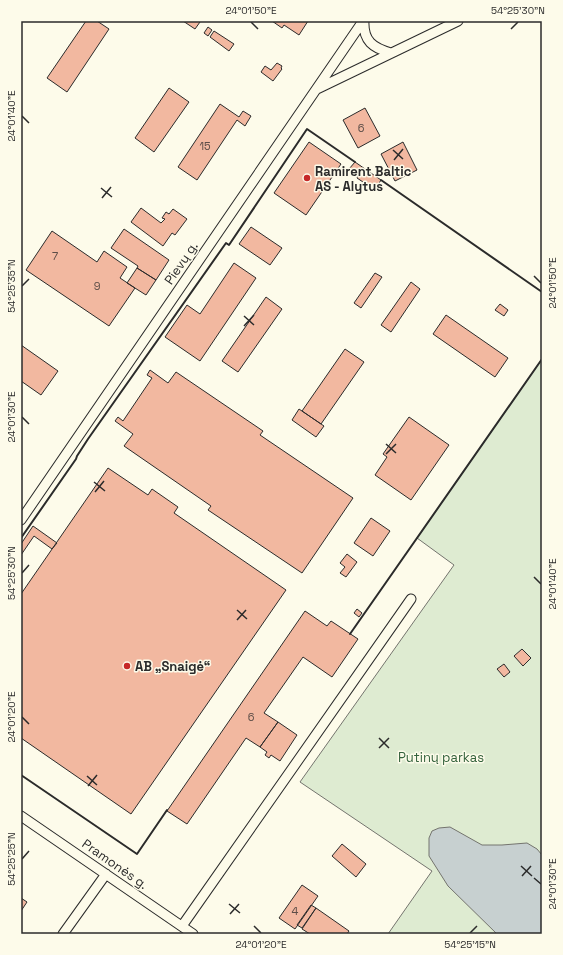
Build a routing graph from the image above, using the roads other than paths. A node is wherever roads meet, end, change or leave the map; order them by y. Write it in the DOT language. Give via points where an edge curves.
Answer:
graph roads {
  1 [pos="363,21"];
  2 [pos="458,21"];
  3 [pos="391,53"];
  4 [pos="316,89"];
  5 [pos="21,520"];
  6 [pos="411,599"];
  7 [pos="21,816"];
  8 [pos="106,874"];
  9 [pos="182,926"];
  10 [pos="63,934"];
  11 [pos="193,934"];
  1 -- 3 [label="street" via="364,32 370,42 378,49"];
  1 -- 4 [label="street, Pievų g."];
  2 -- 3 [label="street"];
  3 -- 4 [label="street"];
  4 -- 5 [label="street, Pievų g."];
  6 -- 9 [label="street"];
  7 -- 8 [label="street, Pramonės g."];
  8 -- 9 [label="street, Pramonės g."];
  8 -- 10 [label="street"];
  9 -- 11 [label="street, Pramonės g."];
}
